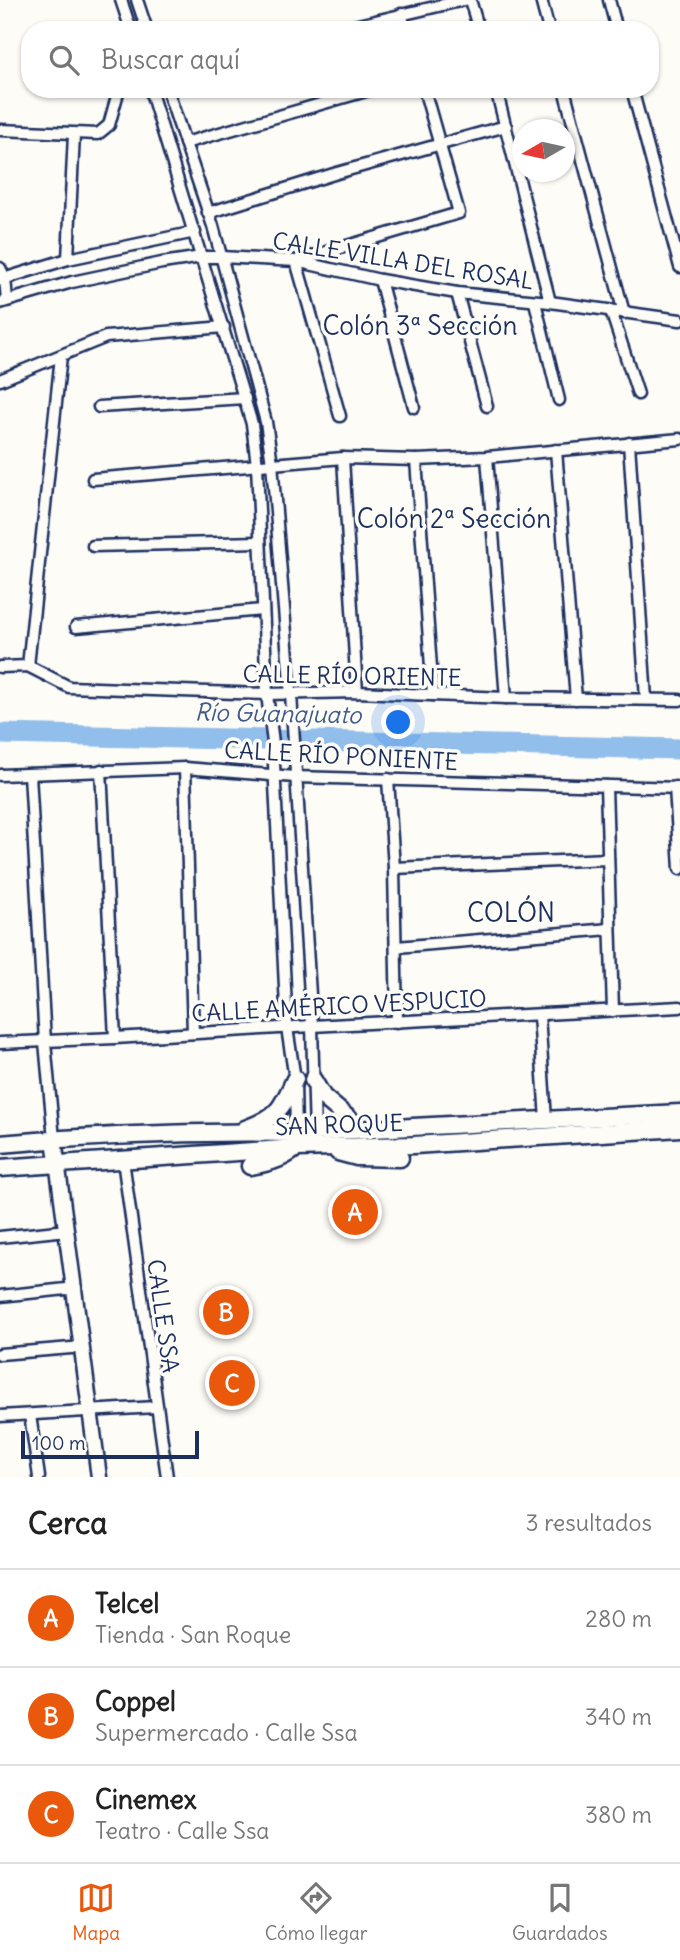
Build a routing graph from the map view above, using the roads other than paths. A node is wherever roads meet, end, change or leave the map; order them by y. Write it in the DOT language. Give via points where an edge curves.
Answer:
graph roads {
  1 [pos="121,0"];
  2 [pos="137,0"];
  3 [pos="464,0"];
  4 [pos="470,0"];
  5 [pos="541,0"];
  6 [pos="608,0"];
  7 [pos="401,14"];
  8 [pos="128,21"];
  9 [pos="144,21"];
  10 [pos="373,21"];
  11 [pos="403,21"];
  12 [pos="476,21"];
  13 [pos="547,21"];
  14 [pos="614,21"];
  15 [pos="116,98"];
  16 [pos="153,98"];
  17 [pos="170,98"];
  18 [pos="342,98"];
  19 [pos="427,98"];
  20 [pos="498,98"];
  21 [pos="566,98"];
  22 [pos="635,98"];
  23 [pos="506,126"];
  24 [pos="0,130"];
  25 [pos="74,134"];
  26 [pos="185,143"];
  27 [pos="441,145"];
  28 [pos="208,213"];
  29 [pos="195,232"];
  30 [pos="677,246"];
  31 [pos="202,257"];
  32 [pos="221,257"];
  33 [pos="68,259"];
  34 [pos="296,261"];
  35 [pos="680,267"];
  36 [pos="0,268"];
  37 [pos="3,279"];
  38 [pos="380,280"];
  39 [pos="457,293"];
  40 [pos="3,302"];
  41 [pos="535,302"];
  42 [pos="550,302"];
  43 [pos="611,311"];
  44 [pos="624,313"];
  45 [pos="680,320"];
  46 [pos="224,327"];
  47 [pos="61,356"];
  48 [pos="0,380"];
  49 [pos="638,394"];
  50 [pos="245,398"];
  51 [pos="559,400"];
  52 [pos="487,406"];
  53 [pos="99,407"];
  54 [pos="414,407"];
  55 [pos="340,416"];
  56 [pos="680,439"];
  57 [pos="629,443"];
  58 [pos="556,450"];
  59 [pos="487,457"];
  60 [pos="343,458"];
  61 [pos="416,460"];
  62 [pos="272,463"];
  63 [pos="257,465"];
  64 [pos="93,478"];
  65 [pos="259,542"];
  66 [pos="93,545"];
  67 [pos="262,610"];
  68 [pos="76,627"];
  69 [pos="28,666"];
  70 [pos="0,667"];
  71 [pos="357,692"];
  72 [pos="433,695"];
  73 [pos="506,698"];
  74 [pos="291,699"];
  75 [pos="576,699"];
  76 [pos="646,699"];
  77 [pos="267,700"];
  78 [pos="680,700"];
  79 [pos="185,768"];
  80 [pos="101,771"];
  81 [pos="274,772"];
  82 [pos="30,774"];
  83 [pos="0,775"];
  84 [pos="295,775"];
  85 [pos="388,779"];
  86 [pos="606,786"];
  87 [pos="678,788"];
  88 [pos="608,859"];
  89 [pos="394,868"];
  90 [pos="680,869"];
  91 [pos="610,929"];
  92 [pos="397,947"];
  93 [pos="680,1007"];
  94 [pos="613,1011"];
  95 [pos="540,1015"];
  96 [pos="397,1022"];
  97 [pos="312,1026"];
  98 [pos="287,1028"];
  99 [pos="193,1033"];
  100 [pos="116,1038"];
  101 [pos="0,1042"];
  102 [pos="45,1042"];
  103 [pos="295,1079"];
  104 [pos="313,1080"];
  105 [pos="680,1113"];
  106 [pos="546,1120"];
  107 [pos="680,1128"];
  108 [pos="362,1130"];
  109 [pos="239,1132"];
  110 [pos="54,1139"];
  111 [pos="296,1140"];
  112 [pos="320,1142"];
  113 [pos="0,1144"];
  114 [pos="400,1158"];
  115 [pos="123,1160"];
  116 [pos="58,1165"];
  117 [pos="250,1166"];
  118 [pos="0,1168"];
  119 [pos="67,1230"];
  120 [pos="0,1237"];
  121 [pos="76,1288"];
  122 [pos="0,1296"];
  123 [pos="83,1347"];
  124 [pos="0,1354"];
  125 [pos="156,1407"];
  126 [pos="91,1412"];
  127 [pos="30,1415"];
  128 [pos="0,1416"];
  129 [pos="39,1477"];
  130 [pos="99,1477"];
  131 [pos="167,1477"];
  1 -- 8 [label="street"];
  2 -- 9 [label="street"];
  3 -- 7 [label="street"];
  4 -- 12 [label="street"];
  5 -- 13 [label="street"];
  6 -- 14 [label="street"];
  7 -- 10 [label="street"];
  7 -- 11 [label="street"];
  15 -- 25 [label="street" via="104,131"];
  16 -- 29 [label="street"];
  17 -- 26 [label="street"];
  18 -- 26 [label="street"];
  19 -- 27 [label="street"];
  20 -- 23 [label="street"];
  21 -- 44 [label="street"];
  22 -- 30 [label="street"];
  23 -- 27 [label="street"];
  23 -- 42 [label="street"];
  24 -- 25 [label="street"];
  25 -- 33 [label="street"];
  26 -- 28 [label="street"];
  27 -- 28 [label="street"];
  27 -- 34 [label="street" via="459,213"];
  28 -- 32 [label="street"];
  29 -- 31 [label="street"];
  29 -- 33 [label="street"];
  30 -- 35 [label="street"];
  31 -- 32 [label="street, CALLE VILLA DEL ROSAL"];
  31 -- 40 [label="street, CALLE VILLA DEL ROSAL" via="72,282"];
  31 -- 46 [label="street"];
  32 -- 34 [label="street, CALLE VILLA DEL ROSAL"];
  32 -- 62 [label="street" via="266,422"];
  33 -- 37 [label="street"];
  34 -- 38 [label="street, CALLE VILLA DEL ROSAL"];
  34 -- 55 [label="street"];
  36 -- 37 [label="street"];
  37 -- 40 [label="street"];
  38 -- 39 [label="street, CALLE VILLA DEL ROSAL"];
  38 -- 54 [label="street"];
  39 -- 41 [label="street, CALLE VILLA DEL ROSAL"];
  39 -- 52 [label="street"];
  41 -- 42 [label="street, CALLE VILLA DEL ROSAL"];
  41 -- 51 [label="street"];
  42 -- 43 [label="street, CALLE VILLA DEL ROSAL"];
  43 -- 44 [label="street, CALLE VILLA DEL ROSAL"];
  43 -- 49 [label="street"];
  44 -- 45 [label="street, CALLE VILLA DEL ROSAL"];
  46 -- 47 [label="street" via="106,337"];
  46 -- 50 [label="street"];
  47 -- 48 [label="street"];
  47 -- 69 [label="street"];
  50 -- 53 [label="street"];
  50 -- 63 [label="street"];
  56 -- 57 [label="street"];
  57 -- 58 [label="street"];
  57 -- 76 [label="street"];
  58 -- 59 [label="street"];
  58 -- 75 [label="street"];
  59 -- 61 [label="street"];
  59 -- 73 [label="street"];
  60 -- 61 [label="street"];
  60 -- 62 [label="street"];
  60 -- 71 [label="street"];
  61 -- 72 [label="street"];
  62 -- 63 [label="street"];
  62 -- 74 [label="street"];
  63 -- 64 [label="street"];
  63 -- 65 [label="street"];
  65 -- 66 [label="street"];
  65 -- 67 [label="street"];
  67 -- 68 [label="street"];
  67 -- 77 [label="street"];
  69 -- 70 [label="street"];
  69 -- 77 [label="street, CALLE RÍO ORIENTE" via="69,687"];
  71 -- 72 [label="street, CALLE RÍO ORIENTE"];
  71 -- 74 [label="street, CALLE RÍO ORIENTE"];
  72 -- 73 [label="street, CALLE RÍO ORIENTE"];
  73 -- 75 [label="street, CALLE RÍO ORIENTE"];
  74 -- 77 [label="street, CALLE RÍO ORIENTE"];
  74 -- 84 [label="street"];
  75 -- 76 [label="street, CALLE RÍO ORIENTE"];
  76 -- 78 [label="street, CALLE RÍO ORIENTE"];
  77 -- 81 [label="street"];
  79 -- 80 [label="street, CALLE RÍO PONIENTE"];
  79 -- 81 [label="street, CALLE RÍO PONIENTE"];
  79 -- 99 [label="street"];
  80 -- 82 [label="street, CALLE RÍO PONIENTE"];
  80 -- 100 [label="street"];
  81 -- 84 [label="street, CALLE RÍO PONIENTE"];
  81 -- 98 [label="street"];
  82 -- 83 [label="street, CALLE RÍO PONIENTE"];
  82 -- 102 [label="street"];
  84 -- 85 [label="street, CALLE RÍO PONIENTE"];
  84 -- 97 [label="street"];
  85 -- 86 [label="street, CALLE RÍO PONIENTE"];
  85 -- 89 [label="street"];
  86 -- 87 [label="street, CALLE RÍO PONIENTE"];
  86 -- 88 [label="street"];
  87 -- 90 [label="street"];
  88 -- 89 [label="street"];
  88 -- 91 [label="street"];
  89 -- 92 [label="street"];
  91 -- 92 [label="street"];
  91 -- 94 [label="street"];
  92 -- 96 [label="street"];
  93 -- 94 [label="street, CALLE AMÉRICO VESPUCIO"];
  94 -- 95 [label="street, CALLE AMÉRICO VESPUCIO"];
  95 -- 96 [label="street, CALLE AMÉRICO VESPUCIO"];
  95 -- 106 [label="street"];
  96 -- 97 [label="street, CALLE AMÉRICO VESPUCIO"];
  97 -- 98 [label="street, CALLE AMÉRICO VESPUCIO"];
  97 -- 104 [label="street"];
  98 -- 99 [label="street, CALLE AMÉRICO VESPUCIO"];
  98 -- 103 [label="street"];
  99 -- 100 [label="street, CALLE AMÉRICO VESPUCIO"];
  100 -- 102 [label="street, CALLE AMÉRICO VESPUCIO"];
  101 -- 102 [label="street, CALLE AMÉRICO VESPUCIO"];
  102 -- 110 [label="street"];
  103 -- 109 [label="main road" via="278,1112"];
  103 -- 111 [label="street"];
  104 -- 108 [label="main road" via="323,1097"];
  104 -- 112 [label="street"];
  105 -- 106 [label="main road, SAN ROQUE"];
  106 -- 108 [label="main road, SAN ROQUE"];
  107 -- 112 [label="main road, SAN ROQUE" via="414,1145"];
  108 -- 112 [label="main road, SAN ROQUE"];
  109 -- 110 [label="main road, SAN ROQUE"];
  109 -- 111 [label="main road, SAN ROQUE"];
  110 -- 113 [label="main road, SAN ROQUE"];
  110 -- 116 [label="street"];
  111 -- 112 [label="main road, SAN ROQUE"];
  111 -- 115 [label="main road, SAN ROQUE"];
  111 -- 117 [label="main road" via="286,1157"];
  112 -- 114 [label="main road" via="357,1157"];
  115 -- 116 [label="main road, SAN ROQUE"];
  115 -- 125 [label="street, CALLE SSA"];
  116 -- 118 [label="main road, SAN ROQUE"];
  116 -- 119 [label="street"];
  119 -- 120 [label="street"];
  119 -- 121 [label="street"];
  121 -- 122 [label="street"];
  121 -- 123 [label="street"];
  123 -- 124 [label="street"];
  123 -- 126 [label="street"];
  125 -- 126 [label="street"];
  125 -- 131 [label="street, CALLE SSA"];
  126 -- 127 [label="street"];
  126 -- 130 [label="street"];
  127 -- 128 [label="street"];
  127 -- 129 [label="street"];
}
